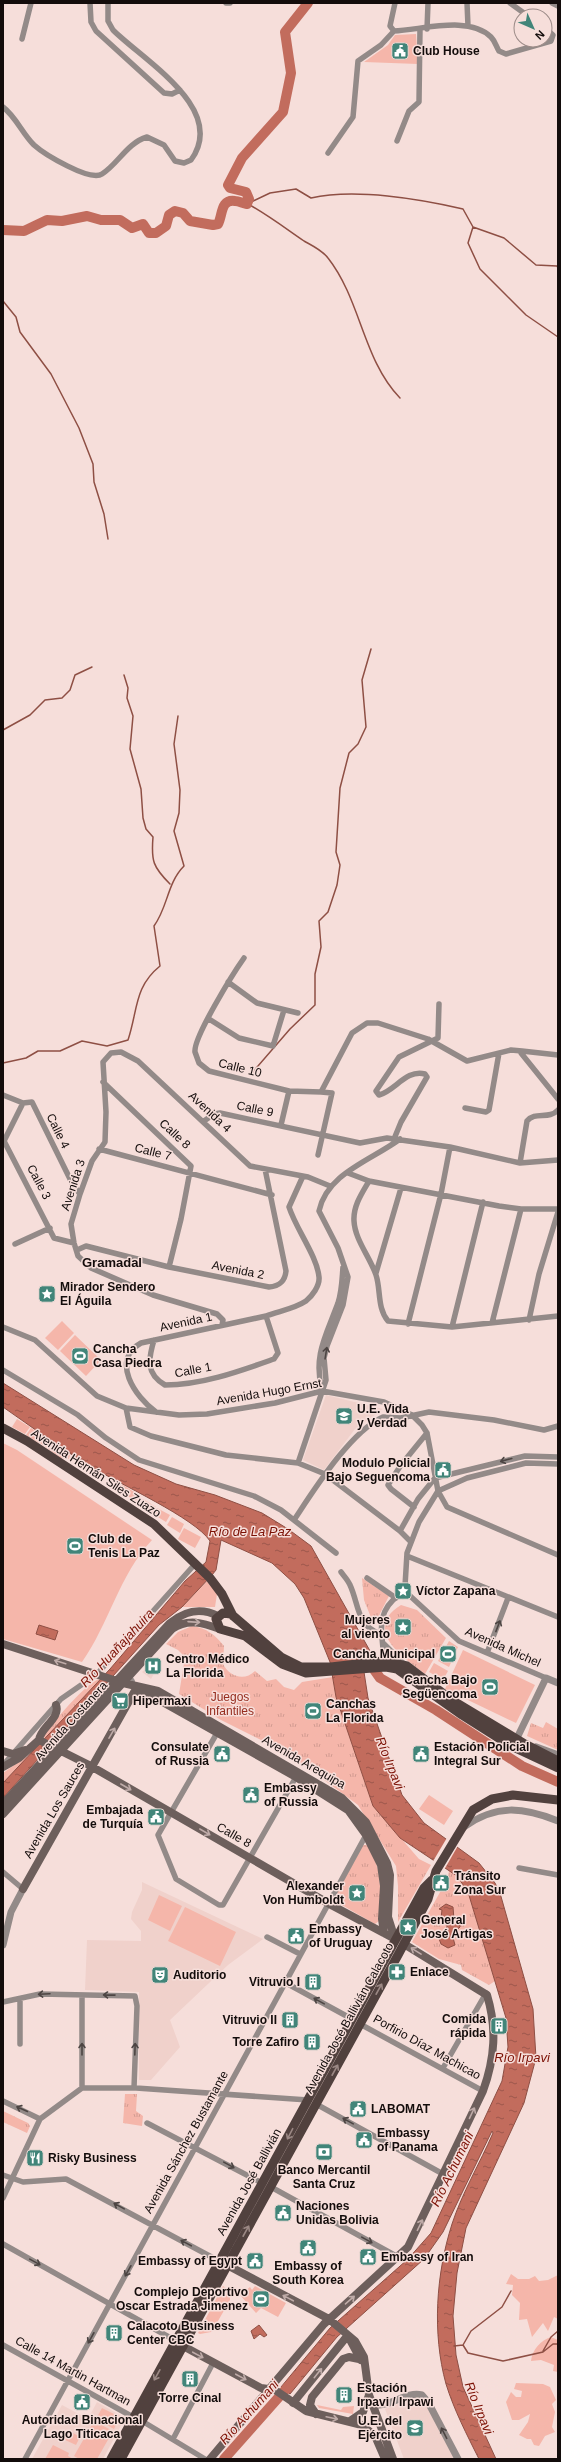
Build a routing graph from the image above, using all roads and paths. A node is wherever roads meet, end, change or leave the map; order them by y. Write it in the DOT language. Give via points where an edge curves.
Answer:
graph roads {
  1 [pos="31,3"];
  2 [pos="90,3"];
  3 [pos="108,3"];
  4 [pos="226,3"];
  5 [pos="230,3"];
  6 [pos="395,3"];
  7 [pos="428,3"];
  8 [pos="467,3"];
  9 [pos="552,3"];
  10 [pos="558,6"];
  11 [pos="468,26"];
  12 [pos="423,29"];
  13 [pos="394,31"];
  14 [pos="22,39"];
  15 [pos="526,48"];
  16 [pos="180,90"];
  17 [pos="3,107"];
  18 [pos="398,141"];
  19 [pos="328,153"];
  20 [pos="244,958"];
  21 [pos="228,982"];
  22 [pos="439,1004"];
  23 [pos="284,1010"];
  24 [pos="298,1013"];
  25 [pos="209,1019"];
  26 [pos="434,1042"];
  27 [pos="522,1051"];
  28 [pos="499,1052"];
  29 [pos="558,1055"];
  30 [pos="103,1082"];
  31 [pos="289,1091"];
  32 [pos="321,1092"];
  33 [pos="3,1095"];
  34 [pos="558,1099"];
  35 [pos="23,1103"];
  36 [pos="465,1108"];
  37 [pos="558,1110"];
  38 [pos="204,1121"];
  39 [pos="280,1125"];
  40 [pos="323,1135"];
  41 [pos="397,1139"];
  42 [pos="4,1141"];
  43 [pos="450,1146"];
  44 [pos="99,1149"];
  45 [pos="318,1155"];
  46 [pos="558,1160"];
  47 [pos="520,1163"];
  48 [pos="265,1169"];
  49 [pos="191,1173"];
  50 [pos="348,1173"];
  51 [pos="303,1176"];
  52 [pos="369,1181"];
  53 [pos="330,1186"];
  54 [pos="401,1188"];
  55 [pos="80,1194"];
  56 [pos="441,1194"];
  57 [pos="272,1195"];
  58 [pos="483,1202"];
  59 [pos="521,1209"];
  60 [pos="558,1209"];
  61 [pos="558,1212"];
  62 [pos="50,1228"];
  63 [pos="74,1243"];
  64 [pos="15,1244"];
  65 [pos="77,1250"];
  66 [pos="169,1267"];
  67 [pos="376,1273"];
  68 [pos="266,1316"];
  69 [pos="558,1316"];
  70 [pos="529,1320"];
  71 [pos="492,1323"];
  72 [pos="408,1324"];
  73 [pos="222,1325"];
  74 [pos="452,1326"];
  75 [pos="3,1327"];
  76 [pos="154,1340"];
  77 [pos="3,1370"];
  78 [pos="322,1391"];
  79 [pos="126,1408"];
  80 [pos="156,1413"];
  81 [pos="412,1415"];
  82 [pos="558,1426"];
  83 [pos="3,1428"];
  84 [pos="427,1433"];
  85 [pos="525,1456"];
  86 [pos="558,1457"];
  87 [pos="298,1462"];
  88 [pos="526,1462"];
  89 [pos="558,1464"];
  90 [pos="325,1474"];
  91 [pos="435,1478"];
  92 [pos="438,1491"];
  93 [pos="414,1507"];
  94 [pos="294,1520"];
  95 [pos="406,1537"];
  96 [pos="336,1553"];
  97 [pos="558,1555"];
  98 [pos="407,1556"];
  99 [pos="197,1566"];
  100 [pos="341,1572"];
  101 [pos="366,1578"];
  102 [pos="405,1586"];
  103 [pos="222,1594"];
  104 [pos="408,1594"];
  105 [pos="398,1596"];
  106 [pos="508,1598"];
  107 [pos="219,1615"];
  108 [pos="233,1616"];
  109 [pos="558,1617"];
  110 [pos="223,1630"];
  111 [pos="380,1634"];
  112 [pos="382,1640"];
  113 [pos="3,1644"];
  114 [pos="487,1654"];
  115 [pos="383,1663"];
  116 [pos="407,1666"];
  117 [pos="332,1670"];
  118 [pos="133,1671"];
  119 [pos="100,1674"];
  120 [pos="546,1678"];
  121 [pos="117,1680"];
  122 [pos="558,1683"];
  123 [pos="135,1686"];
  124 [pos="56,1705"];
  125 [pos="455,1710"];
  126 [pos="218,1730"];
  127 [pos="517,1738"];
  128 [pos="41,1741"];
  129 [pos="525,1744"];
  130 [pos="56,1748"];
  131 [pos="27,1750"];
  132 [pos="3,1751"];
  133 [pos="13,1754"];
  134 [pos="558,1754"];
  135 [pos="558,1761"];
  136 [pos="3,1766"];
  137 [pos="92,1767"];
  138 [pos="558,1768"];
  139 [pos="297,1775"];
  140 [pos="558,1800"];
  141 [pos="3,1804"];
  142 [pos="477,1806"];
  143 [pos="171,1813"];
  144 [pos="3,1814"];
  145 [pos="484,1814"];
  146 [pos="558,1821"];
  147 [pos="369,1833"];
  148 [pos="457,1834"];
  149 [pos="250,1858"];
  150 [pos="519,1868"];
  151 [pos="3,1872"];
  152 [pos="434,1875"];
  153 [pos="558,1875"];
  154 [pos="23,1889"];
  155 [pos="328,1903"];
  156 [pos="416,1910"];
  157 [pos="384,1933"];
  158 [pos="267,1937"];
  159 [pos="395,1939"];
  160 [pos="404,1944"];
  161 [pos="3,1945"];
  162 [pos="300,1954"];
  163 [pos="286,1983"];
  164 [pos="486,1993"];
  165 [pos="82,1995"];
  166 [pos="20,1999"];
  167 [pos="3,2002"];
  168 [pos="356,2021"];
  169 [pos="339,2042"];
  170 [pos="20,2044"];
  171 [pos="443,2068"];
  172 [pos="82,2088"];
  173 [pos="134,2088"];
  174 [pos="483,2091"];
  175 [pos="225,2093"];
  176 [pos="3,2101"];
  177 [pos="312,2102"];
  178 [pos="40,2119"];
  179 [pos="147,2122"];
  180 [pos="196,2146"];
  181 [pos="3,2174"];
  182 [pos="444,2174"];
  183 [pos="12,2178"];
  184 [pos="267,2185"];
  185 [pos="3,2198"];
  186 [pos="154,2225"];
  187 [pos="3,2244"];
  188 [pos="398,2257"];
  189 [pos="223,2263"];
  190 [pos="110,2304"];
  191 [pos="334,2320"];
  192 [pos="346,2334"];
  193 [pos="180,2344"];
  194 [pos="3,2346"];
  195 [pos="362,2362"];
  196 [pos="213,2363"];
  197 [pos="68,2381"];
  198 [pos="272,2390"];
  199 [pos="369,2395"];
  200 [pos="290,2400"];
  201 [pos="374,2405"];
  202 [pos="316,2414"];
  203 [pos="133,2417"];
  204 [pos="142,2421"];
  205 [pos="350,2421"];
  206 [pos="172,2440"];
  207 [pos="25,2459"];
  208 [pos="110,2459"];
  209 [pos="121,2459"];
  210 [pos="205,2459"];
  211 [pos="210,2459"];
  212 [pos="385,2459"];
  213 [pos="392,2459"];
  214 [pos="458,2459"];
  1 -- 14 [label="street"];
  2 -- 16 [label="street" via="91,22 96,31 164,93 172,94"];
  3 -- 16 [label="street" via="108,21 112,30"];
  4 -- 5 [label="street"];
  6 -- 13 [label="street" via="390,26"];
  7 -- 12 [label="street"];
  8 -- 11 [label="street"];
  9 -- 10 [label="street"];
  11 -- 12 [label="street" via="451,25"];
  11 -- 15 [label="street" via="486,33 499,51 506,54"];
  12 -- 13 [label="street"];
  12 -- 18 [label="street" via="419,102 409,111"];
  13 -- 19 [label="street" via="381,45 358,61 353,118"];
  16 -- 17 [label="street" via="191,102 200,125 200,133 190,160 184,163 175,161 164,145 147,137 135,143 105,172 97,176 88,175 43,152 28,139"];
  20 -- 21 [label="street, Calle 10"];
  21 -- 23 [label="street" via="257,1002"];
  21 -- 25 [label="street, Calle 10"];
  22 -- 26 [label="street" via="439,1034"];
  23 -- 24 [label="street"];
  23 -- 25 [label="street" via="273,1046 239,1038"];
  25 -- 31 [label="street, Calle 10" via="194,1048 202,1067 245,1082"];
  26 -- 28 [label="street" via="467,1062 487,1058"];
  26 -- 32 [label="street" via="378,1022 359,1026 342,1049"];
  26 -- 41 [label="street" via="412,1049 398,1058 377,1089 376,1093 381,1095 402,1080 420,1074 427,1077 401,1122"];
  27 -- 28 [label="street"];
  27 -- 29 [label="street"];
  27 -- 34 [label="street" via="522,1056 542,1076"];
  28 -- 36 [label="street" via="489,1110 486,1112"];
  30 -- 38 [label="street, Avenida 4" via="104,1059 116,1052 128,1054"];
  30 -- 44 [label="street, Avenida 3" via="106,1131 105,1142"];
  30 -- 49 [label="street, Calle 8" via="191,1166"];
  31 -- 32 [label="street"];
  31 -- 39 [label="street"];
  32 -- 40 [label="street" via="332,1093"];
  33 -- 35 [label="street, Calle 4"];
  35 -- 42 [label="street"];
  35 -- 55 [label="street, Calle 4" via="32,1102 73,1185"];
  37 -- 47 [label="street" via="550,1116 537,1115 527,1121"];
  38 -- 39 [label="street, Calle 9" via="220,1113"];
  38 -- 48 [label="street, Avenida 4" via="250,1166"];
  39 -- 40 [label="street, Calle 9"];
  40 -- 41 [label="street, Calle 9" via="360,1143"];
  40 -- 45 [label="street"];
  41 -- 43 [label="street, Calle 9"];
  41 -- 50 [label="street"];
  42 -- 62 [label="street, Calle 3"];
  43 -- 47 [label="street, Calle 9"];
  43 -- 56 [label="street"];
  44 -- 49 [label="street, Calle 7"];
  44 -- 55 [label="street, Avenida 3"];
  46 -- 47 [label="street, Calle 9"];
  48 -- 51 [label="street, Avenida 4"];
  48 -- 57 [label="street, Avenida 2"];
  49 -- 57 [label="street, Calle 7"];
  49 -- 66 [label="street"];
  50 -- 52 [label="street"];
  50 -- 53 [label="street"];
  51 -- 53 [label="street, Avenida 4"];
  51 -- 68 [label="street" via="289,1207 316,1267 318,1285 307,1300"];
  52 -- 54 [label="street"];
  52 -- 67 [label="street" via="357,1203 354,1221 359,1239"];
  53 -- 78 [label="street" via="322,1198 319,1211 338,1248 343,1266 341,1291 318,1355"];
  54 -- 56 [label="street"];
  54 -- 67 [label="street"];
  55 -- 63 [label="street, Avenida 3" via="71,1224"];
  56 -- 58 [label="street"];
  56 -- 72 [label="street"];
  57 -- 66 [label="street, Avenida 2" via="286,1271 279,1285 269,1287"];
  58 -- 59 [label="street"];
  58 -- 74 [label="street"];
  59 -- 60 [label="street"];
  59 -- 71 [label="street"];
  61 -- 70 [label="street" via="539,1274"];
  62 -- 63 [label="street, Calle 3" via="54,1238"];
  62 -- 64 [label="street"];
  63 -- 65 [label="street, Avenida 3"];
  65 -- 66 [label="street, Avenida 2" via="86,1246"];
  65 -- 73 [label="street, Avenida 1" via="78,1256 91,1268 153,1295 217,1314 221,1316"];
  67 -- 72 [label="street" via="382,1314 388,1321"];
  68 -- 73 [label="street"];
  68 -- 76 [label="street, Calle 1" via="278,1352 274,1359 188,1384 165,1385 153,1376 149,1367"];
  69 -- 70 [label="street"];
  70 -- 71 [label="street"];
  71 -- 74 [label="street"];
  72 -- 74 [label="street"];
  73 -- 76 [label="street, Avenida 1"];
  75 -- 79 [label="street, Avenida Hugo Ernst" via="35,1340 97,1396"];
  76 -- 80 [label="street, Avenida 1" via="135,1346 126,1359 137,1396"];
  77 -- 94 [label="street" via="78,1415 139,1460 254,1496"];
  78 -- 80 [label="street, Avenida Hugo Ernst" via="263,1405 207,1414"];
  78 -- 81 [label="street, Avenida Hugo Ernst" via="384,1402"];
  78 -- 87 [label="street"];
  79 -- 80 [label="street, Avenida Hugo Ernst"];
  79 -- 87 [label="street" via="130,1427 151,1436 226,1455"];
  81 -- 82 [label="street" via="420,1412 446,1413 544,1430"];
  81 -- 84 [label="street, Avenida Hugo Ernst"];
  81 -- 90 [label="street" via="402,1418 387,1416 379,1419 354,1440"];
  83 -- 99 [label="main road, Avenida Hernán Siles Zuazo" via="146,1518"];
  84 -- 91 [label="street, Avenida Hugo Ernst"];
  84 -- 93 [label="street" via="401,1464 388,1485"];
  85 -- 86 [label="street"];
  85 -- 88 [label="street"];
  85 -- 91 [label="street, one-way"];
  87 -- 90 [label="street"];
  88 -- 89 [label="street"];
  88 -- 92 [label="street" via="467,1478"];
  90 -- 94 [label="street"];
  90 -- 95 [label="street"];
  91 -- 92 [label="street, Avenida Hugo Ernst"];
  91 -- 93 [label="street"];
  92 -- 95 [label="street"];
  92 -- 97 [label="street, Avenida Hugo Ernst" via="442,1502 450,1509"];
  93 -- 95 [label="street"];
  94 -- 96 [label="street"];
  95 -- 98 [label="street"];
  98 -- 102 [label="street"];
  98 -- 106 [label="street"];
  99 -- 103 [label="main road, Avenida Hernán Siles Zuazo"];
  99 -- 119 [label="street"];
  100 -- 111 [label="street" via="351,1585 355,1604 367,1627"];
  101 -- 105 [label="street"];
  102 -- 104 [label="street" via="409,1589"];
  102 -- 105 [label="street" via="398,1588"];
  103 -- 107 [label="main road"];
  103 -- 108 [label="main road, Avenida Hernán Siles Zuazo"];
  104 -- 105 [label="street"];
  104 -- 114 [label="street, Avenida Michel" via="459,1641"];
  105 -- 111 [label="street" via="383,1615"];
  106 -- 109 [label="street"];
  114 -- 106 [label="street, one-way"];
  107 -- 108 [label="main road" via="227,1613"];
  107 -- 110 [label="main road" via="216,1624"];
  107 -- 121 [label="main road, Avenida Costanera" via="198,1611 184,1612 165,1628"];
  108 -- 110 [label="main road" via="233,1624"];
  108 -- 117 [label="main road" via="285,1660 307,1668"];
  110 -- 117 [label="main road" via="245,1636 282,1664 296,1671 312,1674"];
  118 -- 110 [label="main road, Avenida Costanera, one-way" via="172,1629 181,1624 198,1622"];
  111 -- 112 [label="street"];
  112 -- 115 [label="street"];
  112 -- 116 [label="street"];
  119 -- 113 [label="main road, one-way"];
  114 -- 120 [label="street, Avenida Michel"];
  115 -- 116 [label="main road"];
  115 -- 117 [label="main road"];
  115 -- 125 [label="main road" via="404,1672"];
  116 -- 127 [label="main road" via="452,1700"];
  118 -- 121 [label="main road, Avenida Costanera"];
  118 -- 123 [label="main road"];
  119 -- 121 [label="main road, Avenida Arequipa"];
  119 -- 124 [label="street" via="69,1693"];
  120 -- 122 [label="street, Avenida Michel"];
  120 -- 127 [label="street"];
  121 -- 123 [label="main road, Avenida Arequipa"];
  121 -- 130 [label="main road, Avenida Costanera"];
  123 -- 126 [label="main road, Avenida Arequipa" via="158,1691"];
  137 -- 123 [label="main road, Avenida Los Sauces, one-way"];
  124 -- 128 [label="main road" via="56,1712 41,1734"];
  124 -- 133 [label="street"];
  125 -- 127 [label="street" via="512,1742"];
  125 -- 138 [label="main road" via="511,1746"];
  126 -- 139 [label="main road, Avenida Arequipa"];
  126 -- 143 [label="street"];
  127 -- 129 [label="main road"];
  128 -- 130 [label="main road, Calle 8"];
  128 -- 131 [label="main road"];
  129 -- 134 [label="street" via="532,1744"];
  129 -- 135 [label="main road"];
  130 -- 137 [label="main road, Calle 8"];
  130 -- 141 [label="main road, Avenida Costanera"];
  130 -- 144 [label="main road, Avenida Costanera"];
  131 -- 133 [label="main road"];
  131 -- 136 [label="main road" via="15,1761"];
  132 -- 133 [label="main road"];
  133 -- 136 [label="street"];
  137 -- 143 [label="main road, Calle 8, one-way"];
  137 -- 154 [label="main road, Avenida Los Sauces"];
  139 -- 147 [label="main road, Avenida Arequipa" via="341,1805"];
  139 -- 149 [label="street"];
  140 -- 142 [label="main road" via="513,1795 492,1799"];
  142 -- 145 [label="street" via="478,1812"];
  142 -- 148 [label="main road"];
  143 -- 149 [label="main road, Calle 8, one-way"];
  143 -- 149 [label="street" via="159,1838 180,1883 223,1905"];
  145 -- 146 [label="street" via="513,1809 524,1810"];
  145 -- 148 [label="street"];
  147 -- 155 [label="street, Avenida Sánchez Bustamante"];
  147 -- 157 [label="main road, Avenida Arequipa" via="383,1876"];
  147 -- 159 [label="main road, Avenida Arequipa" via="383,1852 390,1875 388,1917"];
  148 -- 152 [label="main road"];
  149 -- 155 [label="main road, Calle 8"];
  150 -- 153 [label="street"];
  151 -- 154 [label="street"];
  152 -- 159 [label="main road, Avenida José Ballivián Calacoto"];
  152 -- 160 [label="main road, Avenida José Ballivián Calacoto" via="428,1900"];
  154 -- 161 [label="street, Avenida Los Sauces" via="11,1912"];
  155 -- 157 [label="main road, Calle 8"];
  155 -- 162 [label="street, Avenida Sánchez Bustamante"];
  156 -- 156 [label="street" via="418,1911 405,1932 405,1930"];
  157 -- 159 [label="main road, Calle 8"];
  158 -- 162 [label="street"];
  159 -- 160 [label="main road"];
  159 -- 168 [label="main road, Avenida José Ballivián Calacoto"];
  164 -- 160 [label="main road, one-way"];
  168 -- 160 [label="main road, Avenida José Ballivián Calacoto, one-way"];
  162 -- 163 [label="street, Avenida Sánchez Bustamante"];
  168 -- 163 [label="street, Porfirio Díaz Machicao, one-way"];
  163 -- 175 [label="street, Avenida Sánchez Bustamante"];
  164 -- 171 [label="street"];
  164 -- 174 [label="main road" via="493,2022 494,2050 492,2067"];
  165 -- 166 [label="street, one-way" via="40,1994"];
  172 -- 165 [label="street, one-way"];
  173 -- 165 [label="street, one-way" via="137,2006 135,1996"];
  166 -- 167 [label="street"];
  166 -- 170 [label="street"];
  168 -- 169 [label="main road, Avenida José Ballivián Calacoto"];
  168 -- 171 [label="street, Porfirio Díaz Machicao"];
  177 -- 168 [label="main road, Avenida José Ballivián Calacoto, one-way"];
  169 -- 177 [label="main road, Avenida José Ballivián"];
  171 -- 174 [label="street, Porfirio Díaz Machicao"];
  172 -- 173 [label="street"];
  172 -- 178 [label="street"];
  173 -- 175 [label="street"];
  182 -- 174 [label="main road, one-way"];
  175 -- 177 [label="street"];
  175 -- 180 [label="street, Avenida Sánchez Bustamante"];
  178 -- 176 [label="street, one-way"];
  182 -- 177 [label="street, one-way"];
  177 -- 184 [label="main road, Avenida José Ballivián"];
  178 -- 183 [label="street"];
  179 -- 180 [label="street"];
  180 -- 184 [label="street, one-way"];
  180 -- 186 [label="street, Avenida Sánchez Bustamante"];
  181 -- 183 [label="street"];
  188 -- 182 [label="main road, one-way" via="413,2239"];
  183 -- 185 [label="street"];
  186 -- 183 [label="street, one-way" via="66,2178 35,2183"];
  184 -- 188 [label="street, one-way"];
  184 -- 189 [label="main road, Avenida José Ballivián"];
  189 -- 186 [label="street, one-way"];
  186 -- 190 [label="street, Avenida Sánchez Bustamante, one-way"];
  187 -- 190 [label="street, one-way"];
  191 -- 188 [label="main road, one-way"];
  191 -- 189 [label="main road, one-way"];
  189 -- 193 [label="main road, Avenida José Ballivián"];
  190 -- 193 [label="street"];
  190 -- 197 [label="street, Avenida Sánchez Bustamante, one-way"];
  191 -- 192 [label="main road"];
  191 -- 198 [label="main road"];
  192 -- 195 [label="main road" via="359,2346 364,2357"];
  200 -- 192 [label="main road, one-way"];
  193 -- 196 [label="main road, one-way"];
  193 -- 203 [label="main road, Avenida José Ballivián, one-way"];
  193 -- 204 [label="main road, Avenida José Ballivián"];
  194 -- 197 [label="street, Calle 14 Martin Hartman"];
  195 -- 199 [label="main road"];
  195 -- 202 [label="main road" via="349,2357 342,2359 312,2397 310,2405"];
  196 -- 198 [label="main road, one-way" via="261,2388"];
  196 -- 206 [label="street"];
  197 -- 203 [label="street, Calle 14 Martin Hartman"];
  197 -- 207 [label="street, Avenida Sánchez Bustamante"];
  198 -- 200 [label="main road"];
  198 -- 211 [label="main road"];
  199 -- 201 [label="main road"];
  199 -- 205 [label="main road" via="363,2412"];
  200 -- 202 [label="main road" via="301,2409"];
  201 -- 213 [label="main road"];
  214 -- 201 [label="street, one-way" via="422,2395 414,2395 382,2406"];
  202 -- 205 [label="main road, one-way"];
  203 -- 208 [label="main road, Avenida José Ballivián"];
  204 -- 206 [label="street"];
  204 -- 209 [label="main road, Avenida José Ballivián"];
  205 -- 212 [label="main road" via="362,2425 372,2433"];
  206 -- 210 [label="street"];
}
